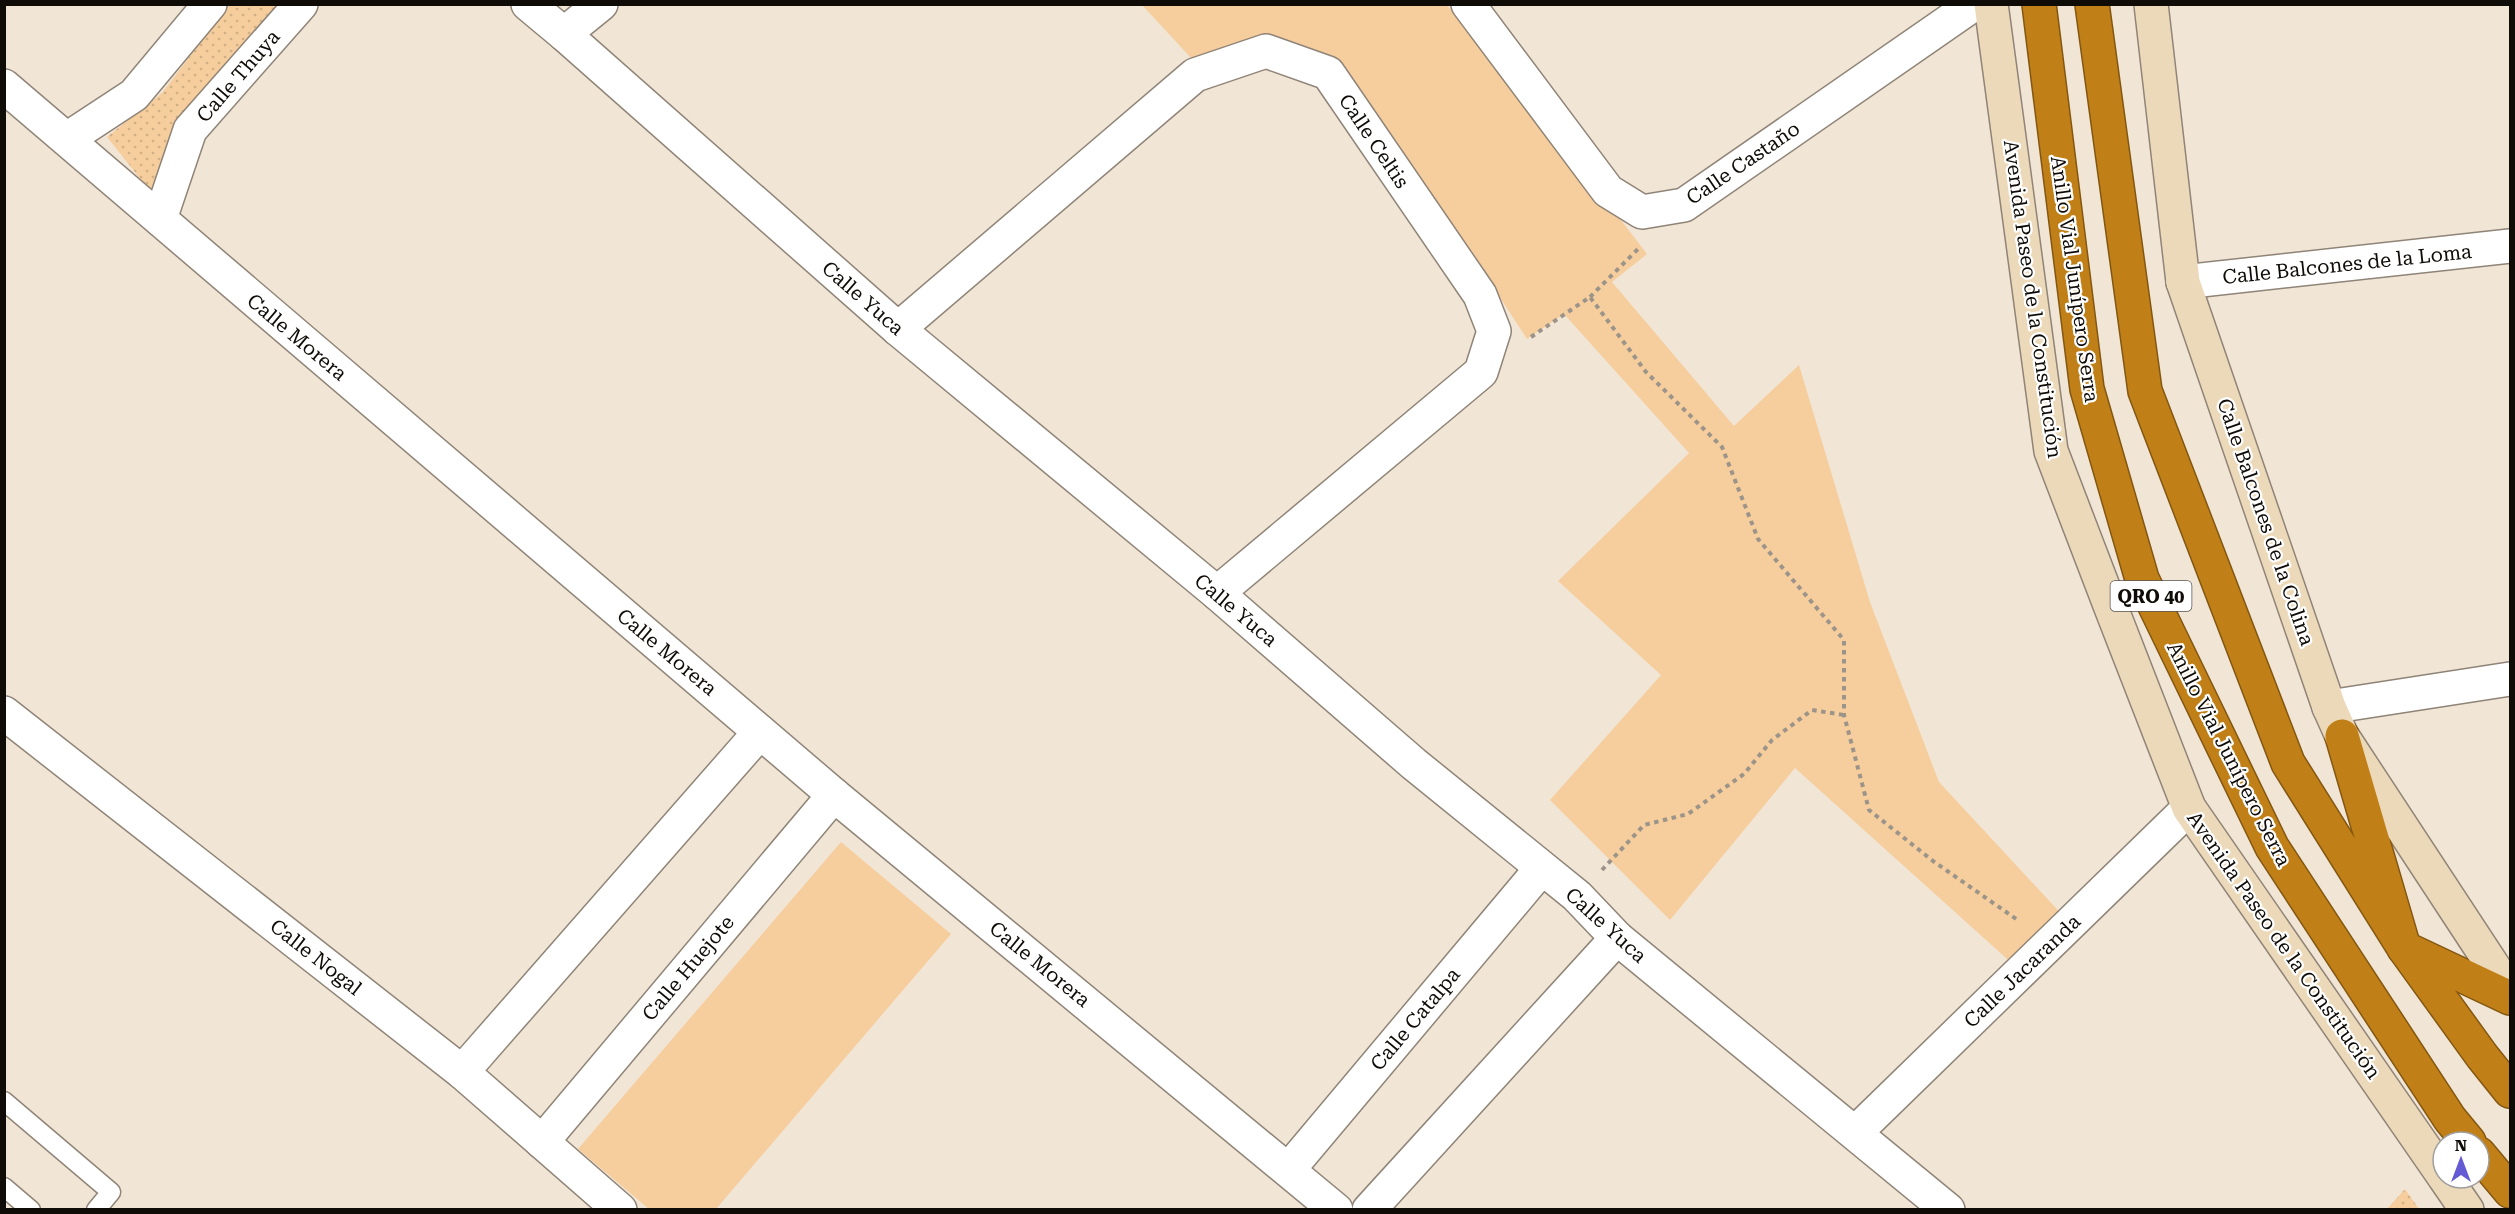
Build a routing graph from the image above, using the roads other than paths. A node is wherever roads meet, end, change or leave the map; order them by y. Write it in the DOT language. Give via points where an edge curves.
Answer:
graph roads {
  1 [pos="210,4"];
  2 [pos="301,4"];
  3 [pos="528,4"];
  4 [pos="601,4"];
  5 [pos="1468,4"];
  6 [pos="1974,4"];
  7 [pos="1991,4"];
  8 [pos="2039,4"];
  9 [pos="2151,4"];
  10 [pos="2096,11"];
  11 [pos="564,34"];
  12 [pos="4,86"];
  13 [pos="67,139"];
  14 [pos="160,219"];
  15 [pos="2511,246"];
  16 [pos="2183,282"];
  17 [pos="898,329"];
  18 [pos="1217,593"];
  19 [pos="2511,679"];
  20 [pos="2329,707"];
  21 [pos="4,713"];
  22 [pos="760,732"];
  23 [pos="2342,736"];
  24 [pos="834,795"];
  25 [pos="2189,808"];
  26 [pos="1541,869"];
  27 [pos="1617,939"];
  28 [pos="2404,948"];
  29 [pos="2511,992"];
  30 [pos="2511,998"];
  31 [pos="462,1072"];
  32 [pos="2511,1091"];
  33 [pos="4,1101"];
  34 [pos="2459,1130"];
  35 [pos="1855,1133"];
  36 [pos="542,1142"];
  37 [pos="2431,1158"];
  38 [pos="1289,1168"];
  39 [pos="2491,1168"];
  40 [pos="4,1187"];
  41 [pos="2453,1190"];
  42 [pos="2511,1191"];
  43 [pos="31,1209"];
  44 [pos="96,1209"];
  45 [pos="620,1209"];
  46 [pos="1336,1209"];
  47 [pos="1369,1209"];
  48 [pos="1948,1209"];
  49 [pos="2467,1209"];
  1 -- 13 [label="street" via="134,95"];
  2 -- 14 [label="street, Calle Thuya" via="190,130"];
  3 -- 11 [label="street, Calle Yuca"];
  4 -- 11 [label="street"];
  5 -- 6 [label="street, Calle Castaño" via="1608,191 1642,212 1684,205"];
  7 -- 25 [label="street, Avenida Paseo de la Constitución" via="2051,451"];
  8 -- 34 [label="highway, Anillo Vial Junípero Serra / QRO 40" via="2087,388 2142,579 2272,847"];
  9 -- 16 [label="street, Calle Balcones de la Colina"];
  10 -- 28 [label="highway, QRO 40" via="2145,391 2288,763"];
  11 -- 17 [label="street, Calle Yuca"];
  12 -- 13 [label="street, Calle Morera"];
  13 -- 14 [label="street, Calle Morera"];
  14 -- 22 [label="street, Calle Morera"];
  15 -- 16 [label="street, Calle Balcones de la Loma"];
  16 -- 20 [label="street, Calle Balcones de la Colina"];
  17 -- 18 [label="street, Calle Yuca"];
  17 -- 18 [label="street, Calle Celtis" via="1195,75 1266,51 1328,73 1480,295 1494,331 1481,372"];
  18 -- 26 [label="street, Calle Yuca"];
  19 -- 20 [label="street"];
  20 -- 23 [label="street, Calle Balcones de la Colina"];
  21 -- 31 [label="street, Calle Nogal"];
  22 -- 24 [label="street, Calle Morera"];
  22 -- 31 [label="street"];
  23 -- 28 [label="highway"];
  23 -- 29 [label="street, Calle Balcones de la Colina"];
  24 -- 36 [label="street, Calle Huejote"];
  24 -- 38 [label="street, Calle Morera"];
  25 -- 35 [label="street, Calle Jacaranda"];
  25 -- 37 [label="street, Avenida Paseo de la Constitución"];
  26 -- 27 [label="street, Calle Yuca" via="1577,896"];
  26 -- 38 [label="street, Calle Catalpa"];
  27 -- 35 [label="street, Calle Yuca"];
  27 -- 47 [label="street"];
  28 -- 30 [label="highway"];
  28 -- 32 [label="highway, QRO 40"];
  31 -- 36 [label="street, Calle Nogal"];
  33 -- 44 [label="lane" via="111,1192"];
  35 -- 48 [label="street, Calle Yuca"];
  36 -- 45 [label="street, Calle Nogal"];
  38 -- 46 [label="street, Calle Morera"];
  39 -- 42 [label="highway"];
  40 -- 43 [label="lane"];
  41 -- 49 [label="street, Avenida Paseo de la Constitución"];
}
